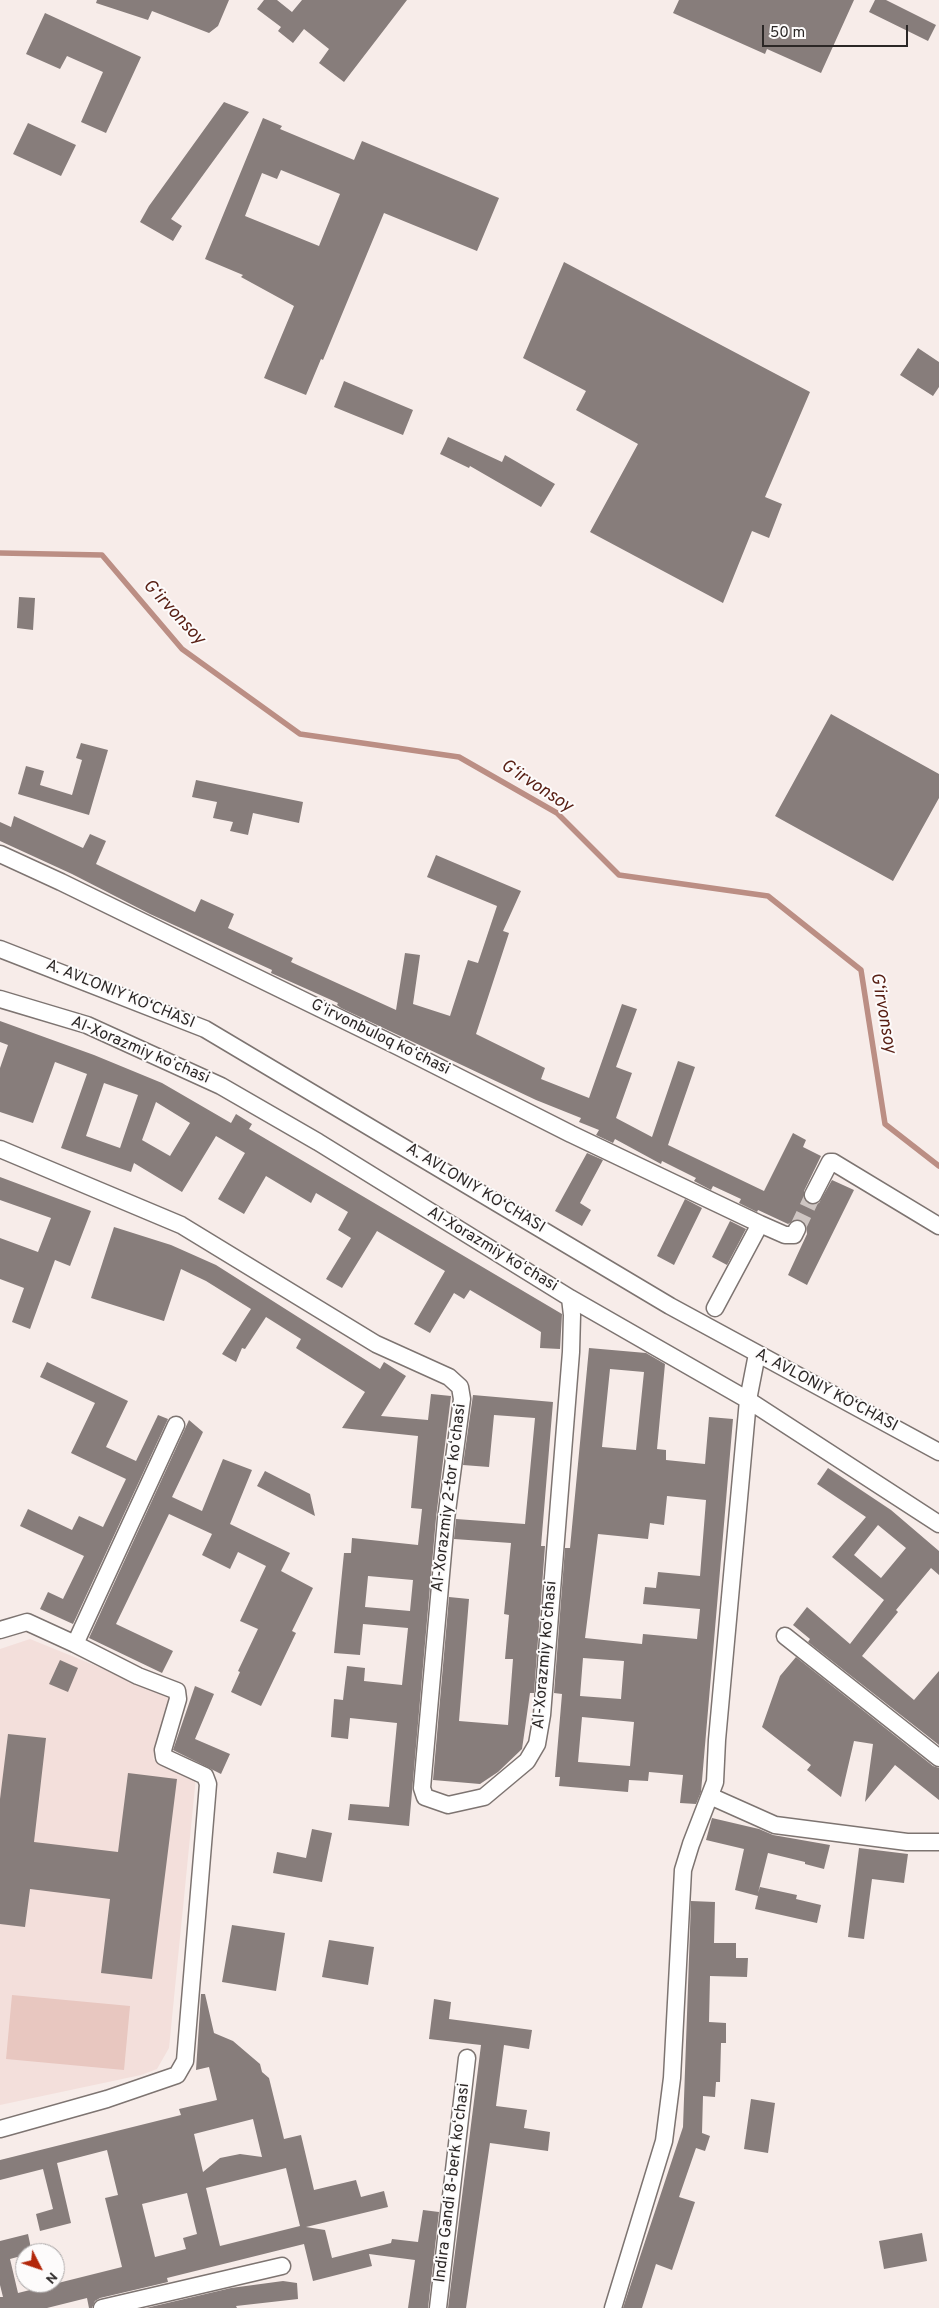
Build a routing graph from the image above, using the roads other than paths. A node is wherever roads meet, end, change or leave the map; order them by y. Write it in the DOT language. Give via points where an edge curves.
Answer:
graph roads {
  1 [pos="0,854"];
  2 [pos="0,949"];
  3 [pos="0,999"];
  4 [pos="0,1149"];
  5 [pos="813,1195"];
  6 [pos="760,1224"];
  7 [pos="939,1226"];
  8 [pos="797,1229"];
  9 [pos="570,1298"];
  10 [pos="715,1308"];
  11 [pos="757,1354"];
  12 [pos="748,1400"];
  13 [pos="176,1425"];
  14 [pos="939,1452"];
  15 [pos="939,1524"];
  16 [pos="0,1630"];
  17 [pos="785,1636"];
  18 [pos="75,1644"];
  19 [pos="939,1758"];
  20 [pos="710,1796"];
  21 [pos="484,1797"];
  22 [pos="939,1842"];
  23 [pos="467,2058"];
  24 [pos="0,2129"];
  25 [pos="282,2266"];
  26 [pos="102,2308"];
  27 [pos="438,2308"];
  28 [pos="613,2308"];
  1 -- 6 [label="street, Gʻirvonbuloq koʻchasi"];
  2 -- 11 [label="street, A. AVLONIY KO‘CHASI" via="205,1029 670,1306"];
  3 -- 9 [label="street, Al-Xorazmiy koʻchasi" via="87,1025 221,1086"];
  4 -- 21 [label="street, Al-Xorazmiy 2-tor koʻchasi" via="181,1225 376,1344 449,1378 460,1387 462,1399 446,1518 422,1788 425,1797 448,1805"];
  5 -- 7 [label="street" via="830,1162 833,1162"];
  6 -- 8 [label="street, Gʻirvonbuloq koʻchasi" via="785,1235 794,1235"];
  6 -- 10 [label="street"];
  9 -- 12 [label="street"];
  9 -- 21 [label="street, Al-Xorazmiy koʻchasi" via="571,1352 542,1715 537,1744 527,1761"];
  11 -- 12 [label="street"];
  11 -- 14 [label="street, A. AVLONIY KO‘CHASI"];
  12 -- 15 [label="street"];
  12 -- 20 [label="street" via="715,1782"];
  13 -- 18 [label="street"];
  16 -- 18 [label="street" via="26,1622"];
  17 -- 19 [label="street"];
  18 -- 24 [label="street" via="138,1676 177,1691 178,1699 163,1750 164,1757 205,1776 208,1784 185,2061 177,2075"];
  20 -- 22 [label="street" via="775,1825 906,1842"];
  20 -- 28 [label="street" via="683,1870 672,2078 664,2141"];
  23 -- 27 [label="street, Indira Gandi 8-berk koʻchasi"];
  25 -- 26 [label="street"];
}
